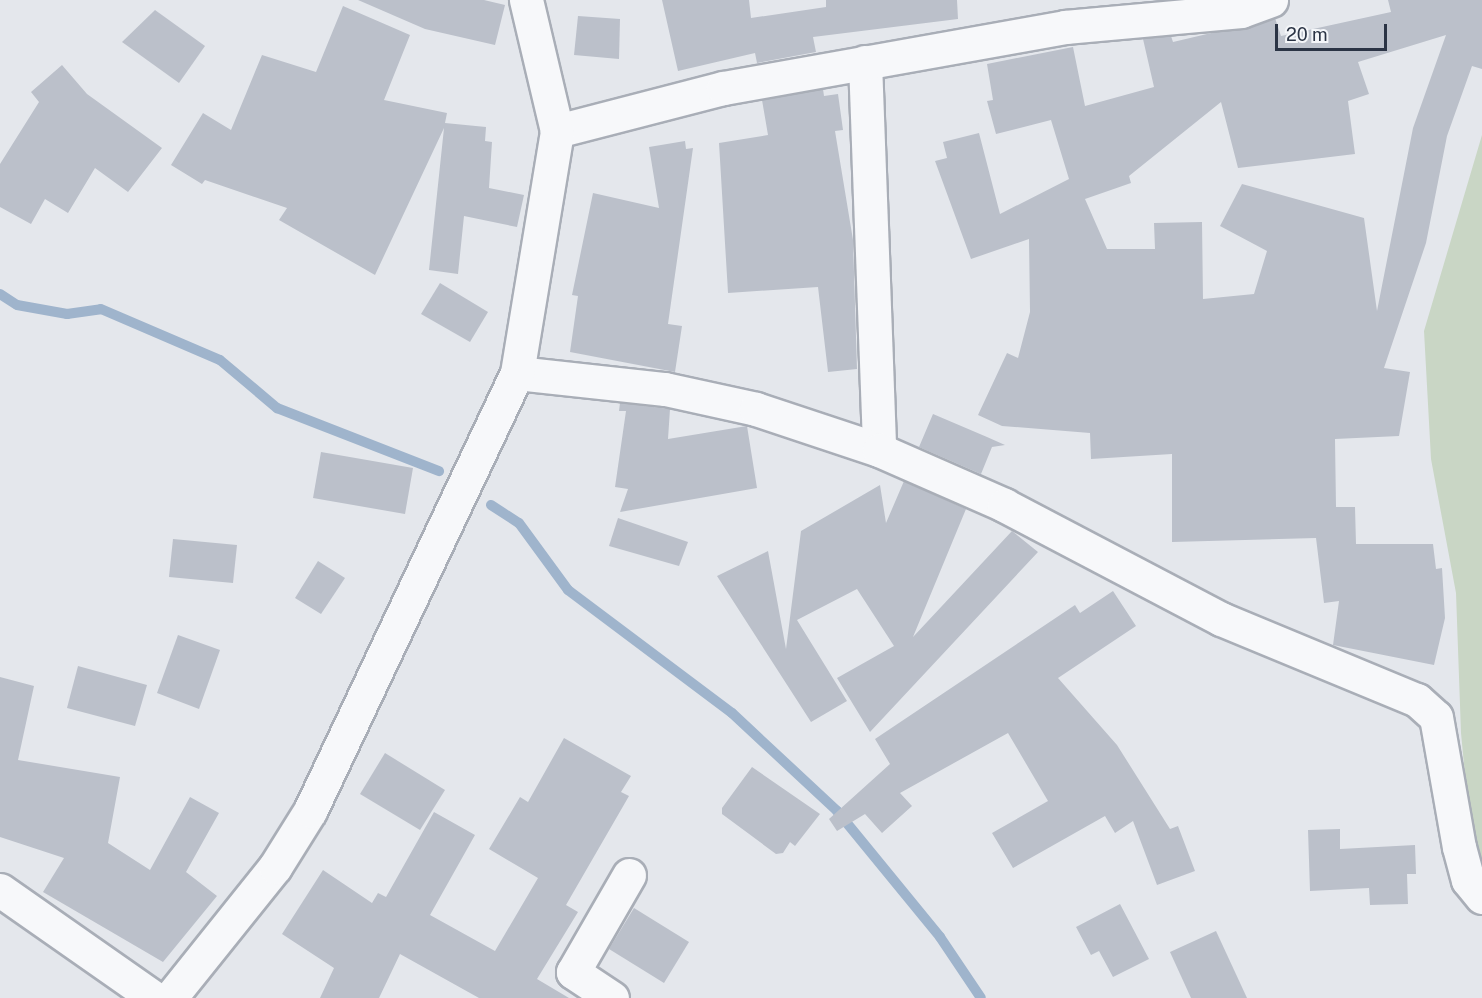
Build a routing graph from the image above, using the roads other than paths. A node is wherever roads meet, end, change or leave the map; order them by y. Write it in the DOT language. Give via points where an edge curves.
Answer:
graph roads {
  1 [pos="525,0"];
  2 [pos="1271,0"];
  3 [pos="865,62"];
  4 [pos="557,131"];
  5 [pos="517,373"];
  6 [pos="879,450"];
  7 [pos="629,875"];
  8 [pos="0,890"];
  9 [pos="1482,897"];
  10 [pos="154,998"];
  11 [pos="170,998"];
  12 [pos="612,998"];
  1 -- 4 [label="street"];
  2 -- 3 [label="street" via="1241,11 1065,27"];
  3 -- 4 [label="street" via="723,88"];
  3 -- 6 [label="street"];
  4 -- 5 [label="street"];
  5 -- 6 [label="street" via="665,388 756,409"];
  5 -- 11 [label="street" via="310,811 274,867"];
  6 -- 9 [label="street" via="1004,505 1221,619 1417,700 1436,717 1459,847 1468,880"];
  7 -- 12 [label="street" via="573,972"];
  8 -- 10 [label="street"];
}
